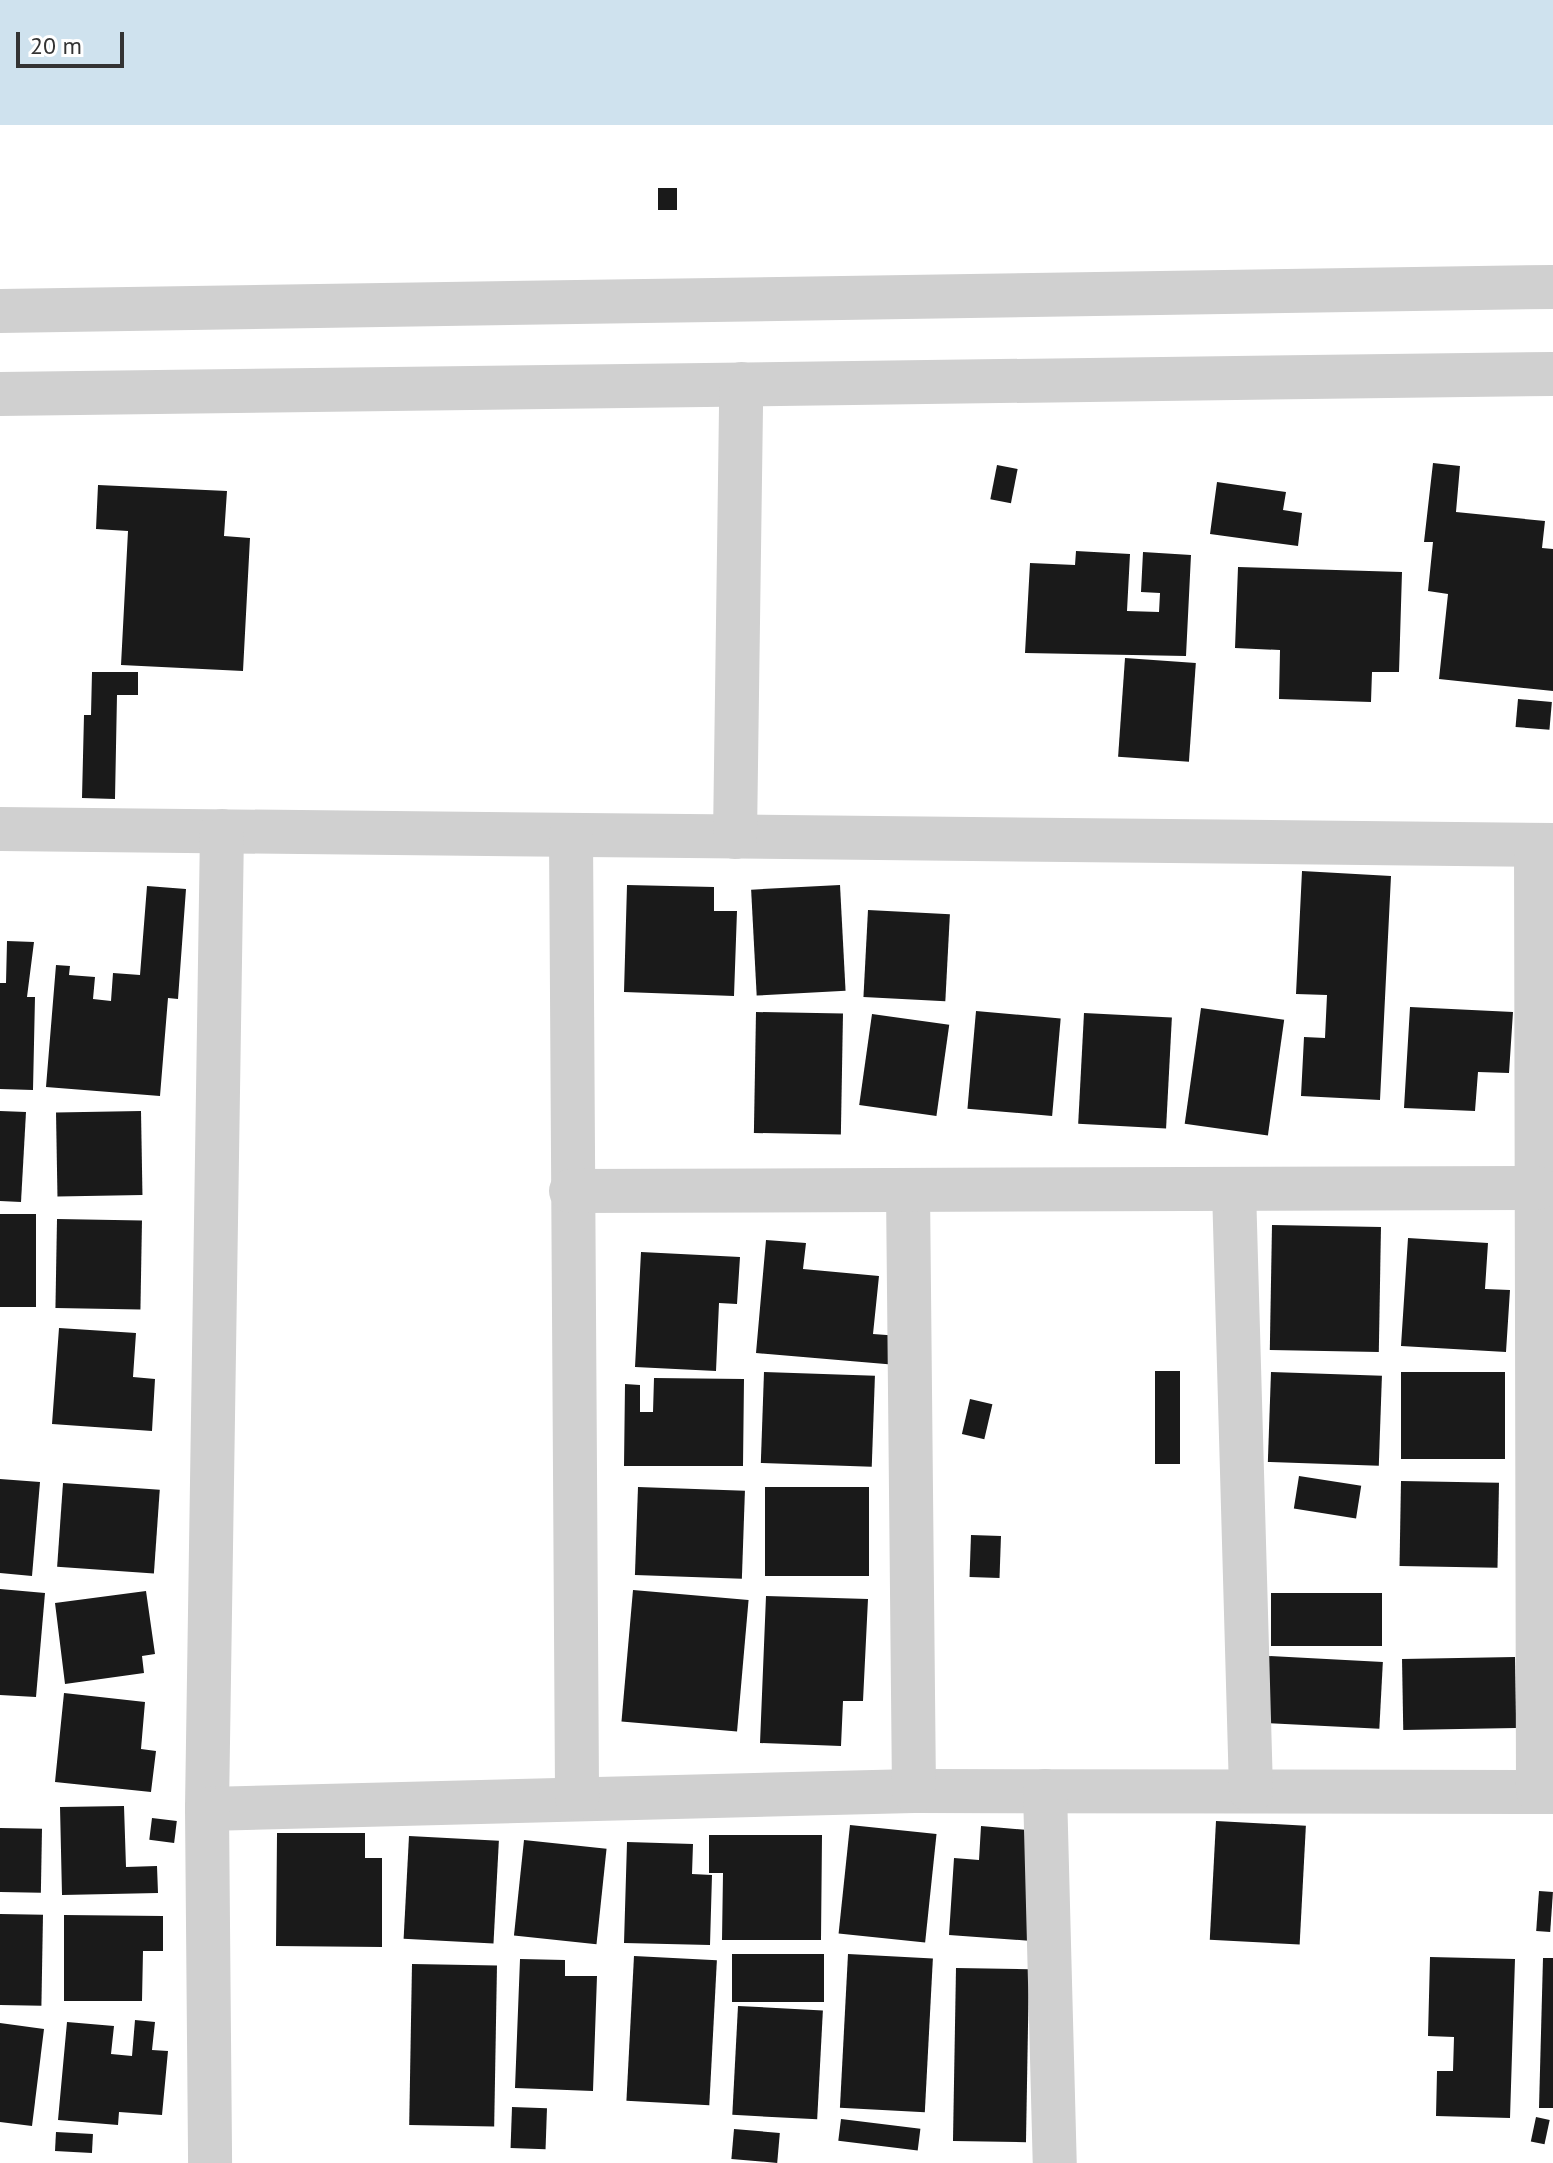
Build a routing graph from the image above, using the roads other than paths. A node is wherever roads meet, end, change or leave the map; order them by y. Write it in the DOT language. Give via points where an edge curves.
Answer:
graph roads {
  1 [pos="1553,287"];
  2 [pos="0,311"];
  3 [pos="1553,374"];
  4 [pos="741,384"];
  5 [pos="0,394"];
  6 [pos="0,829"];
  7 [pos="222,831"];
  8 [pos="571,835"];
  9 [pos="735,837"];
  10 [pos="1545,845"];
  11 [pos="1537,1188"];
  12 [pos="1234,1189"];
  13 [pos="908,1190"];
  14 [pos="571,1191"];
  15 [pos="914,1791"];
  16 [pos="1045,1791"];
  17 [pos="1251,1791"];
  18 [pos="1546,1792"];
  19 [pos="577,1798"];
  20 [pos="207,1809"];
  21 [pos="210,2163"];
  22 [pos="1055,2163"];
  1 -- 2 [label="street"];
  3 -- 4 [label="street"];
  4 -- 5 [label="street"];
  4 -- 9 [label="street"];
  6 -- 7 [label="street"];
  7 -- 8 [label="street"];
  7 -- 20 [label="street"];
  8 -- 9 [label="street"];
  8 -- 14 [label="street"];
  9 -- 10 [label="street"];
  10 -- 11 [label="street"];
  11 -- 12 [label="street"];
  11 -- 18 [label="street"];
  12 -- 13 [label="street"];
  12 -- 17 [label="street"];
  13 -- 14 [label="street"];
  13 -- 15 [label="street"];
  14 -- 19 [label="street"];
  15 -- 16 [label="street"];
  15 -- 19 [label="street"];
  16 -- 17 [label="street"];
  16 -- 22 [label="street"];
  17 -- 18 [label="street"];
  19 -- 20 [label="street"];
  20 -- 21 [label="street"];
}
